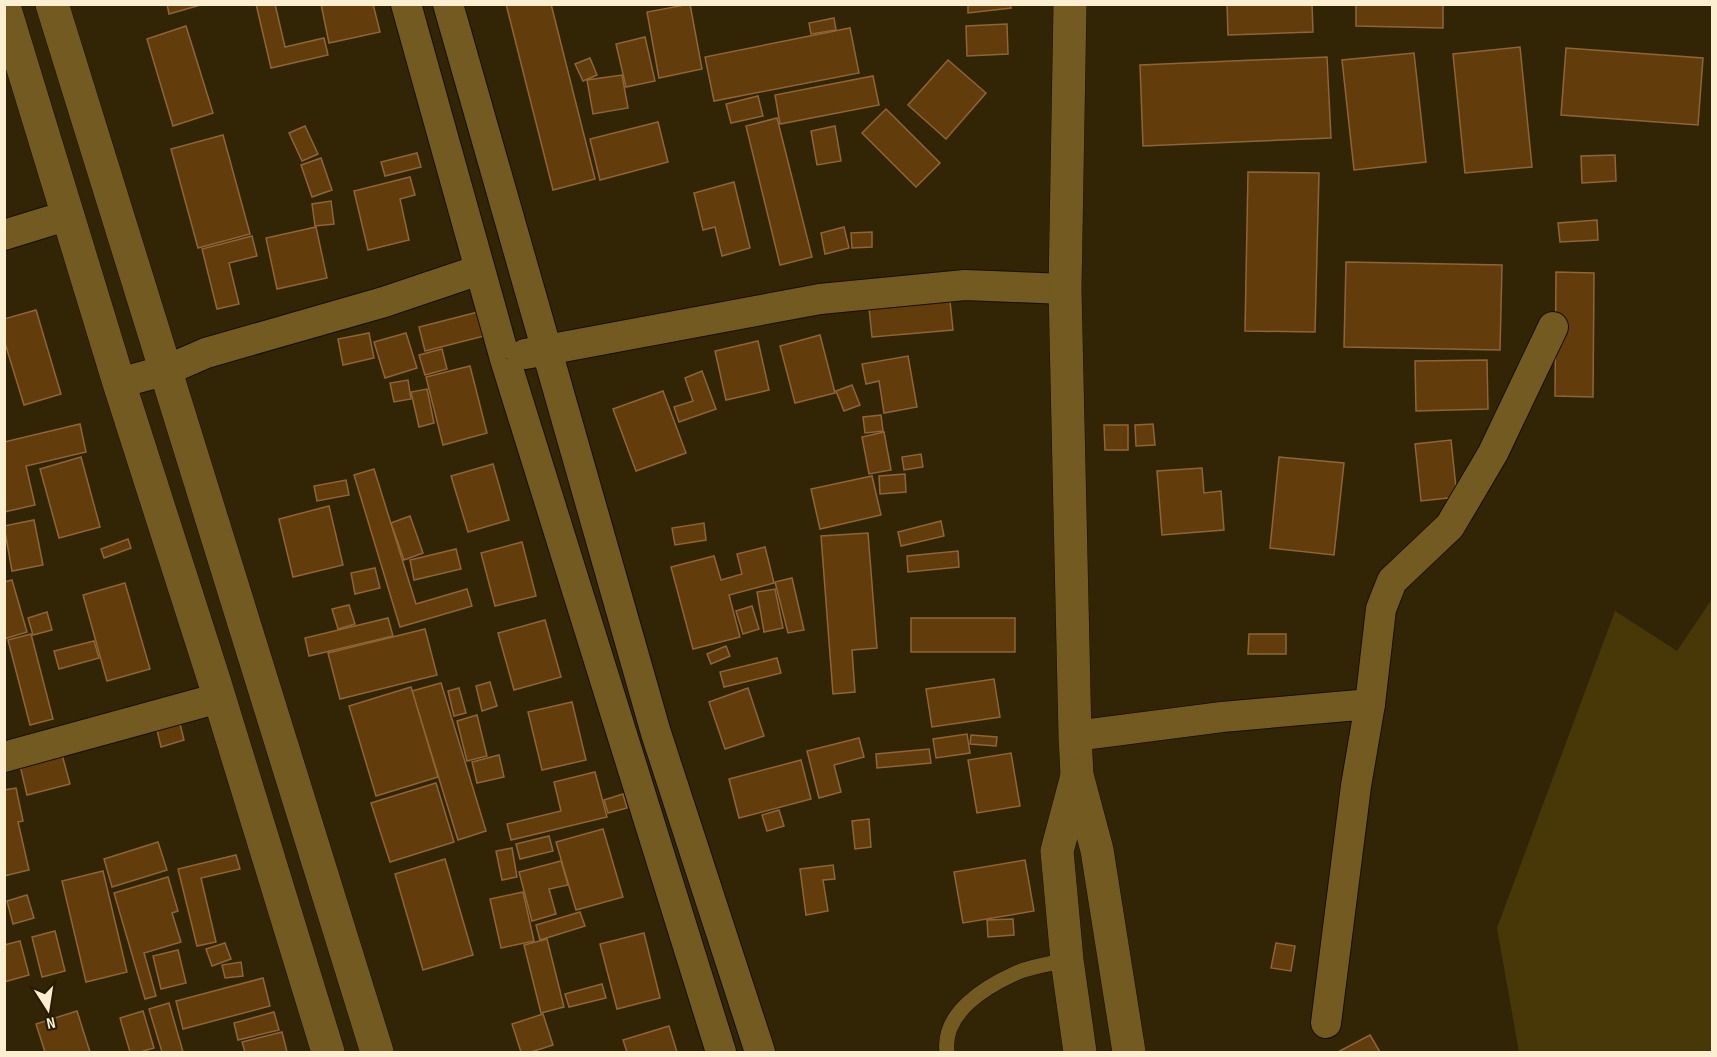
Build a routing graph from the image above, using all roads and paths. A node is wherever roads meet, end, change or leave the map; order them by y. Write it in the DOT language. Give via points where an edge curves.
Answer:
graph roads {
  1 [pos="52,4"];
  2 [pos="406,4"];
  3 [pos="448,4"];
  4 [pos="1070,4"];
  5 [pos="4,6"];
  6 [pos="476,110"];
  7 [pos="439,124"];
  8 [pos="69,215"];
  9 [pos="4,235"];
  10 [pos="479,270"];
  11 [pos="1065,289"];
  12 [pos="1553,327"];
  13 [pos="545,349"];
  14 [pos="505,359"];
  15 [pos="167,370"];
  16 [pos="119,383"];
  17 [pos="219,698"];
  18 [pos="1370,704"];
  19 [pos="1075,736"];
  20 [pos="4,758"];
  21 [pos="1077,775"];
  22 [pos="298,796"];
  23 [pos="252,805"];
  24 [pos="1067,960"];
  25 [pos="1326,1023"];
  26 [pos="328,1053"];
  27 [pos="377,1053"];
  28 [pos="721,1053"];
  29 [pos="760,1053"];
  30 [pos="947,1053"];
  31 [pos="1080,1053"];
  32 [pos="1129,1053"];
  1 -- 15 [label="street"];
  2 -- 7 [label="street"];
  3 -- 6 [label="street"];
  4 -- 11 [label="street"];
  5 -- 8 [label="street"];
  6 -- 7 [label="street"];
  6 -- 13 [label="street"];
  7 -- 10 [label="street"];
  8 -- 9 [label="street"];
  8 -- 16 [label="street"];
  10 -- 14 [label="street"];
  10 -- 15 [label="street" via="206,353"];
  11 -- 13 [label="street" via="965,285 820,299"];
  11 -- 19 [label="street"];
  12 -- 18 [label="street" via="1493,453 1450,526 1392,581 1381,609"];
  13 -- 14 [label="street"];
  13 -- 29 [label="street" via="656,733"];
  14 -- 28 [label="street"];
  15 -- 16 [label="street"];
  15 -- 22 [label="street"];
  16 -- 17 [label="street"];
  17 -- 20 [label="street"];
  17 -- 23 [label="street"];
  18 -- 19 [label="street" via="1222,717"];
  18 -- 25 [label="street"];
  19 -- 21 [label="street"];
  21 -- 24 [label="street" via="1057,851"];
  21 -- 32 [label="street" via="1097,850"];
  22 -- 23 [label="street"];
  22 -- 27 [label="street"];
  23 -- 26 [label="street"];
  24 -- 30 [label="lane" via="1017,972 977,995 953,1020"];
  24 -- 31 [label="street"];
}
